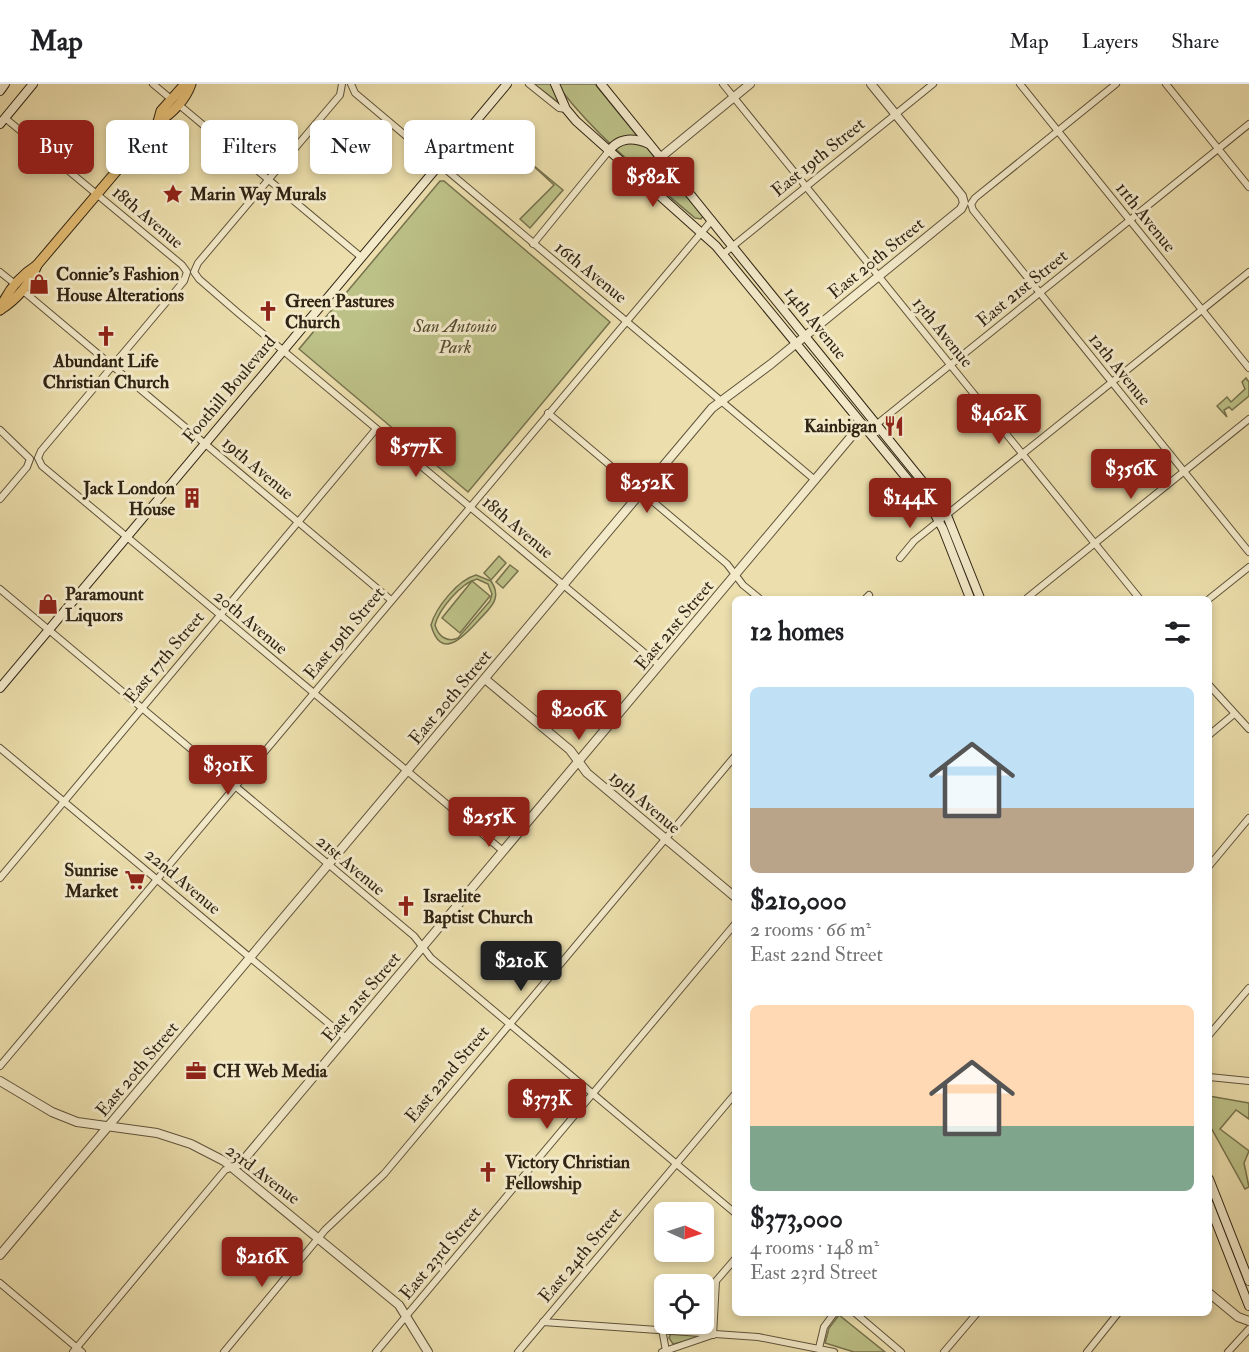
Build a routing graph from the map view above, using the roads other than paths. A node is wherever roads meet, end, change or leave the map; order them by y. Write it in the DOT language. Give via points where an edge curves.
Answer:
graph roads {
  1 [pos="5,84"];
  2 [pos="33,84"];
  3 [pos="153,84"];
  4 [pos="185,84"];
  5 [pos="191,84"];
  6 [pos="507,84"];
  7 [pos="529,84"];
  8 [pos="555,84"];
  9 [pos="602,84"];
  10 [pos="723,84"];
  11 [pos="750,84"];
  12 [pos="871,84"];
  13 [pos="933,84"];
  14 [pos="1020,84"];
  15 [pos="1116,84"];
  16 [pos="1166,84"];
  17 [pos="342,85"];
  18 [pos="351,85"];
  19 [pos="0,91"];
  20 [pos="733,97"];
  21 [pos="175,102"];
  22 [pos="566,109"];
  23 [pos="896,114"];
  24 [pos="477,120"];
  25 [pos="2,121"];
  26 [pos="1249,124"];
  27 [pos="1057,132"];
  28 [pos="404,134"];
  29 [pos="650,144"];
  30 [pos="1219,149"];
  31 [pos="608,152"];
  32 [pos="661,157"];
  33 [pos="622,164"];
  34 [pos="432,174"];
  35 [pos="452,174"];
  36 [pos="268,180"];
  37 [pos="807,186"];
  38 [pos="1249,187"];
  39 [pos="96,194"];
  40 [pos="968,203"];
  41 [pos="712,220"];
  42 [pos="1129,221"];
  43 [pos="701,231"];
  44 [pos="533,244"];
  45 [pos="732,246"];
  46 [pos="723,254"];
  47 [pos="361,257"];
  48 [pos="0,272"];
  49 [pos="191,272"];
  50 [pos="1249,272"];
  51 [pos="879,276"];
  52 [pos="19,287"];
  53 [pos="1040,293"];
  54 [pos="0,310"];
  55 [pos="1202,310"];
  56 [pos="626,321"];
  57 [pos="805,335"];
  58 [pos="796,341"];
  59 [pos="284,350"];
  60 [pos="950,365"];
  61 [pos="112,366"];
  62 [pos="1249,368"];
  63 [pos="1111,383"];
  64 [pos="722,402"];
  65 [pos="548,413"];
  66 [pos="1249,419"];
  67 [pos="877,424"];
  68 [pos="865,427"];
  69 [pos="376,429"];
  70 [pos="0,430"];
  71 [pos="206,443"];
  72 [pos="1023,455"];
  73 [pos="34,459"];
  74 [pos="1184,471"];
  75 [pos="815,480"];
  76 [pos="640,493"];
  77 [pos="0,499"];
  78 [pos="470,506"];
  79 [pos="948,515"];
  80 [pos="299,522"];
  81 [pos="940,522"];
  82 [pos="127,537"];
  83 [pos="1095,544"];
  84 [pos="1249,552"];
  85 [pos="900,558"];
  86 [pos="1249,567"];
  87 [pos="735,575"];
  88 [pos="563,585"];
  89 [pos="0,589"];
  90 [pos="757,596"];
  91 [pos="969,596"];
  92 [pos="980,596"];
  93 [pos="1030,596"];
  94 [pos="1137,596"];
  95 [pos="1212,597"];
  96 [pos="391,600"];
  97 [pos="219,615"];
  98 [pos="49,630"];
  99 [pos="660,665"];
  100 [pos="485,679"];
  101 [pos="0,688"];
  102 [pos="1212,689"];
  103 [pos="313,693"];
  104 [pos="142,708"];
  105 [pos="1233,715"];
  106 [pos="1249,729"];
  107 [pos="1212,732"];
  108 [pos="0,748"];
  109 [pos="732,760"];
  110 [pos="579,762"];
  111 [pos="406,772"];
  112 [pos="235,786"];
  113 [pos="64,801"];
  114 [pos="1249,819"];
  115 [pos="665,839"];
  116 [pos="503,851"];
  117 [pos="1212,862"];
  118 [pos="328,864"];
  119 [pos="0,878"];
  120 [pos="157,878"];
  121 [pos="732,895"];
  122 [pos="732,928"];
  123 [pos="422,947"];
  124 [pos="249,957"];
  125 [pos="1249,988"];
  126 [pos="509,1024"];
  127 [pos="1212,1031"];
  128 [pos="346,1038"];
  129 [pos="0,1066"];
  130 [pos="1212,1077"];
  131 [pos="0,1081"];
  132 [pos="1249,1081"];
  133 [pos="593,1094"];
  134 [pos="732,1098"];
  135 [pos="108,1128"];
  136 [pos="676,1164"];
  137 [pos="233,1167"];
  138 [pos="1212,1187"];
  139 [pos="732,1211"];
  140 [pos="1212,1212"];
  141 [pos="319,1238"];
  142 [pos="0,1255"];
  143 [pos="732,1262"];
  144 [pos="1249,1281"];
  145 [pos="0,1283"];
  146 [pos="1212,1295"];
  147 [pos="1249,1306"];
  148 [pos="407,1316"];
  149 [pos="832,1316"];
  150 [pos="859,1316"];
  151 [pos="975,1316"];
  152 [pos="1116,1316"];
  153 [pos="1249,1321"];
  154 [pos="543,1322"];
  155 [pos="654,1329"];
  156 [pos="1249,1329"];
  157 [pos="662,1334"];
  158 [pos="704,1334"];
  159 [pos="713,1335"];
  160 [pos="819,1348"];
  161 [pos="75,1349"];
  162 [pos="664,1351"];
  163 [pos="82,1352"];
  164 [pos="224,1352"];
  165 [pos="376,1352"];
  166 [pos="428,1352"];
  167 [pos="518,1352"];
  168 [pos="834,1352"];
  169 [pos="901,1352"];
  170 [pos="944,1352"];
  171 [pos="1087,1352"];
  172 [pos="1228,1352"];
  1 -- 19 [label="main road"];
  2 -- 25 [label="main road"];
  3 -- 21 [label="street"];
  4 -- 21 [label="main road"];
  5 -- 21 [label="main road"];
  6 -- 24 [label="main road, Foothill Boulevard"];
  7 -- 22 [label="street" via="558,108"];
  8 -- 22 [label="main road"];
  9 -- 29 [label="main road, 14th Avenue"];
  10 -- 20 [label="street, 13th Avenue"];
  11 -- 20 [label="street"];
  12 -- 23 [label="street, 12th Avenue"];
  13 -- 23 [label="street, East 19th Street"];
  14 -- 27 [label="street, 11th Avenue"];
  15 -- 27 [label="street, East 20th Street"];
  16 -- 30 [label="street"];
  17 -- 36 [label="street" via="340,95"];
  18 -- 28 [label="street, 16th Avenue" via="355,93"];
  20 -- 32 [label="street"];
  20 -- 37 [label="street, 13th Avenue"];
  21 -- 36 [label="street"];
  21 -- 39 [label="main road" via="167,117 158,122"];
  22 -- 31 [label="main road, 14th Avenue"];
  23 -- 37 [label="street, East 19th Street"];
  23 -- 40 [label="street, 12th Avenue"];
  25 -- 39 [label="street, 18th Avenue"];
  26 -- 30 [label="street, East 21st Street"];
  27 -- 40 [label="street, East 20th Street"];
  27 -- 42 [label="street, 11th Avenue"];
  29 -- 31 [label="main road" via="628,139"];
  29 -- 32 [label="main road, 14th Avenue"];
  30 -- 38 [label="street"];
  30 -- 42 [label="street, East 21st Street"];
  31 -- 33 [label="main road, 14th Avenue"];
  31 -- 44 [label="street"];
  32 -- 33 [label="main road" via="649,167"];
  32 -- 41 [label="main road, 14th Avenue"];
  33 -- 43 [label="main road, 14th Avenue"];
  34 -- 47 [label="main road, Foothill Boulevard"];
  35 -- 44 [label="street, 16th Avenue"];
  36 -- 47 [label="street"];
  36 -- 49 [label="street"];
  37 -- 45 [label="street, East 19th Street"];
  37 -- 51 [label="street, 13th Avenue"];
  39 -- 49 [label="street, 18th Avenue"];
  39 -- 52 [label="main road"];
  40 -- 51 [label="street, East 20th Street"];
  40 -- 53 [label="street, 12th Avenue"];
  41 -- 43 [label="street, East 19th Street"];
  41 -- 45 [label="main road, 14th Avenue"];
  42 -- 53 [label="street, East 21st Street"];
  42 -- 55 [label="street, 11th Avenue"];
  43 -- 46 [label="main road, 14th Avenue"];
  43 -- 56 [label="street, East 19th Street"];
  44 -- 56 [label="street, 16th Avenue"];
  45 -- 46 [label="street, East 19th Street"];
  45 -- 57 [label="main road, 14th Avenue"];
  46 -- 58 [label="main road, 14th Avenue"];
  47 -- 59 [label="main road, Foothill Boulevard"];
  48 -- 52 [label="street, 19th Avenue"];
  49 -- 59 [label="street, 18th Avenue"];
  49 -- 61 [label="street"];
  50 -- 55 [label="street"];
  51 -- 57 [label="street, East 20th Street"];
  51 -- 60 [label="street, 13th Avenue"];
  52 -- 54 [label="main road" via="12,303"];
  52 -- 61 [label="street, 19th Avenue"];
  53 -- 60 [label="street, East 21st Street"];
  53 -- 63 [label="street, 12th Avenue"];
  55 -- 62 [label="street, 11th Avenue"];
  55 -- 63 [label="street"];
  56 -- 64 [label="street, 16th Avenue"];
  56 -- 65 [label="street, East 19th Street"];
  57 -- 58 [label="street, East 20th Street"];
  57 -- 67 [label="main road, 14th Avenue"];
  58 -- 64 [label="street, East 20th Street"];
  58 -- 68 [label="main road, 14th Avenue"];
  59 -- 69 [label="street, 18th Avenue"];
  59 -- 71 [label="main road, Foothill Boulevard"];
  60 -- 67 [label="street, East 21st Street"];
  60 -- 72 [label="street, 13th Avenue"];
  61 -- 71 [label="street, 19th Avenue"];
  61 -- 73 [label="street"];
  63 -- 72 [label="street"];
  63 -- 74 [label="street, 12th Avenue"];
  64 -- 75 [label="street, 16th Avenue"];
  64 -- 76 [label="street, East 20th Street" via="712,408"];
  65 -- 76 [label="street"];
  65 -- 78 [label="street, East 19th Street"];
  66 -- 74 [label="street"];
  67 -- 68 [label="street, East 21st Street"];
  67 -- 79 [label="main road, 14th Avenue"];
  68 -- 75 [label="street, East 21st Street" via="855,432"];
  68 -- 81 [label="main road, 14th Avenue"];
  69 -- 78 [label="street, 18th Avenue"];
  69 -- 80 [label="street, East 17th Street"];
  70 -- 73 [label="street, 20th Avenue"];
  71 -- 80 [label="street, 19th Avenue"];
  71 -- 82 [label="main road, Foothill Boulevard"];
  72 -- 79 [label="street"];
  72 -- 83 [label="street, 13th Avenue"];
  73 -- 77 [label="street"];
  73 -- 82 [label="street, 20th Avenue"];
  74 -- 83 [label="street"];
  74 -- 84 [label="street, 12th Avenue"];
  75 -- 87 [label="street, East 21st Street"];
  76 -- 87 [label="street" via="728,564"];
  76 -- 88 [label="street, East 20th Street"];
  78 -- 88 [label="street, 18th Avenue"];
  78 -- 96 [label="street, East 19th Street"];
  79 -- 81 [label="street"];
  79 -- 92 [label="main road, 14th Avenue"];
  80 -- 96 [label="street, 19th Avenue"];
  80 -- 97 [label="street, East 17th Street"];
  81 -- 85 [label="street"];
  81 -- 91 [label="main road, 14th Avenue"];
  82 -- 97 [label="street, 20th Avenue"];
  82 -- 98 [label="main road, Foothill Boulevard"];
  83 -- 93 [label="street"];
  83 -- 94 [label="street, 13th Avenue"];
  86 -- 95 [label="street"];
  87 -- 90 [label="street"];
  87 -- 99 [label="street, East 21st Street"];
  88 -- 99 [label="street, 18th Avenue"];
  88 -- 100 [label="street, East 20th Street"];
  89 -- 98 [label="street, 21st Avenue"];
  96 -- 103 [label="street, East 19th Street"];
  97 -- 103 [label="street, 20th Avenue"];
  97 -- 104 [label="street, East 17th Street"];
  98 -- 101 [label="main road, Foothill Boulevard"];
  98 -- 104 [label="street, 21st Avenue"];
  99 -- 110 [label="street, East 21st Street"];
  100 -- 110 [label="street, 19th Avenue" via="570,750"];
  100 -- 111 [label="street, East 20th Street"];
  102 -- 105 [label="street"];
  103 -- 111 [label="street, 20th Avenue"];
  103 -- 112 [label="street, East 19th Street"];
  104 -- 112 [label="street, 21st Avenue"];
  104 -- 113 [label="street, East 17th Street"];
  105 -- 106 [label="street"];
  105 -- 107 [label="street"];
  108 -- 113 [label="street, 22nd Avenue"];
  109 -- 115 [label="street, East 22nd Street"];
  110 -- 115 [label="street, 19th Avenue"];
  110 -- 116 [label="street, East 21st Street"];
  111 -- 116 [label="street, 20th Avenue"];
  111 -- 118 [label="street, East 20th Street"];
  112 -- 118 [label="street, 21st Avenue"];
  112 -- 120 [label="street, East 19th Street"];
  113 -- 119 [label="street, East 17th Street"];
  113 -- 120 [label="street, 22nd Avenue"];
  114 -- 117 [label="street"];
  115 -- 121 [label="street, 19th Avenue"];
  115 -- 126 [label="street, East 22nd Street"];
  116 -- 123 [label="street, East 21st Street"];
  118 -- 123 [label="street, 21st Avenue"];
  118 -- 124 [label="street, East 20th Street"];
  120 -- 124 [label="street, 22nd Avenue"];
  120 -- 129 [label="street, East 19th Street"];
  122 -- 133 [label="street, East 23rd Street"];
  123 -- 126 [label="street, 21st Avenue"];
  123 -- 128 [label="street, East 21st Street"];
  124 -- 128 [label="street, 22nd Avenue"];
  124 -- 135 [label="street, East 20th Street"];
  125 -- 127 [label="street"];
  126 -- 133 [label="street, 21st Avenue"];
  126 -- 141 [label="street, East 22nd Street" via="372,1187"];
  128 -- 137 [label="street, East 21st Street" via="241,1163"];
  130 -- 132 [label="street"];
  131 -- 135 [label="street, 23rd Avenue" via="61,1116"];
  133 -- 136 [label="street, 21st Avenue"];
  133 -- 148 [label="street, East 23rd Street"];
  134 -- 136 [label="street, East 24th Street"];
  135 -- 137 [label="street, 23rd Avenue" via="178,1139"];
  135 -- 142 [label="street, East 20th Street"];
  136 -- 139 [label="street, 21st Avenue"];
  136 -- 154 [label="street, East 24th Street"];
  137 -- 141 [label="street, 23rd Avenue"];
  137 -- 161 [label="street, East 21st Street" via="225,1170"];
  138 -- 144 [label="main road"];
  140 -- 147 [label="main road"];
  141 -- 148 [label="street, 23rd Avenue"];
  141 -- 164 [label="street, East 22nd Street"];
  143 -- 159 [label="street" via="716,1281"];
  145 -- 161 [label="street"];
  146 -- 153 [label="street"];
  148 -- 165 [label="street, East 23rd Street"];
  148 -- 166 [label="street, 23rd Avenue"];
  149 -- 160 [label="street" via="824,1327"];
  150 -- 169 [label="street"];
  151 -- 170 [label="street"];
  152 -- 171 [label="street"];
  154 -- 155 [label="street"];
  154 -- 167 [label="street, East 24th Street"];
  156 -- 172 [label="street"];
  157 -- 162 [label="street"];
  158 -- 159 [label="street"];
  159 -- 160 [label="street" via="758,1337"];
  159 -- 162 [label="street"];
  160 -- 168 [label="street"];
  161 -- 163 [label="street"];
}
